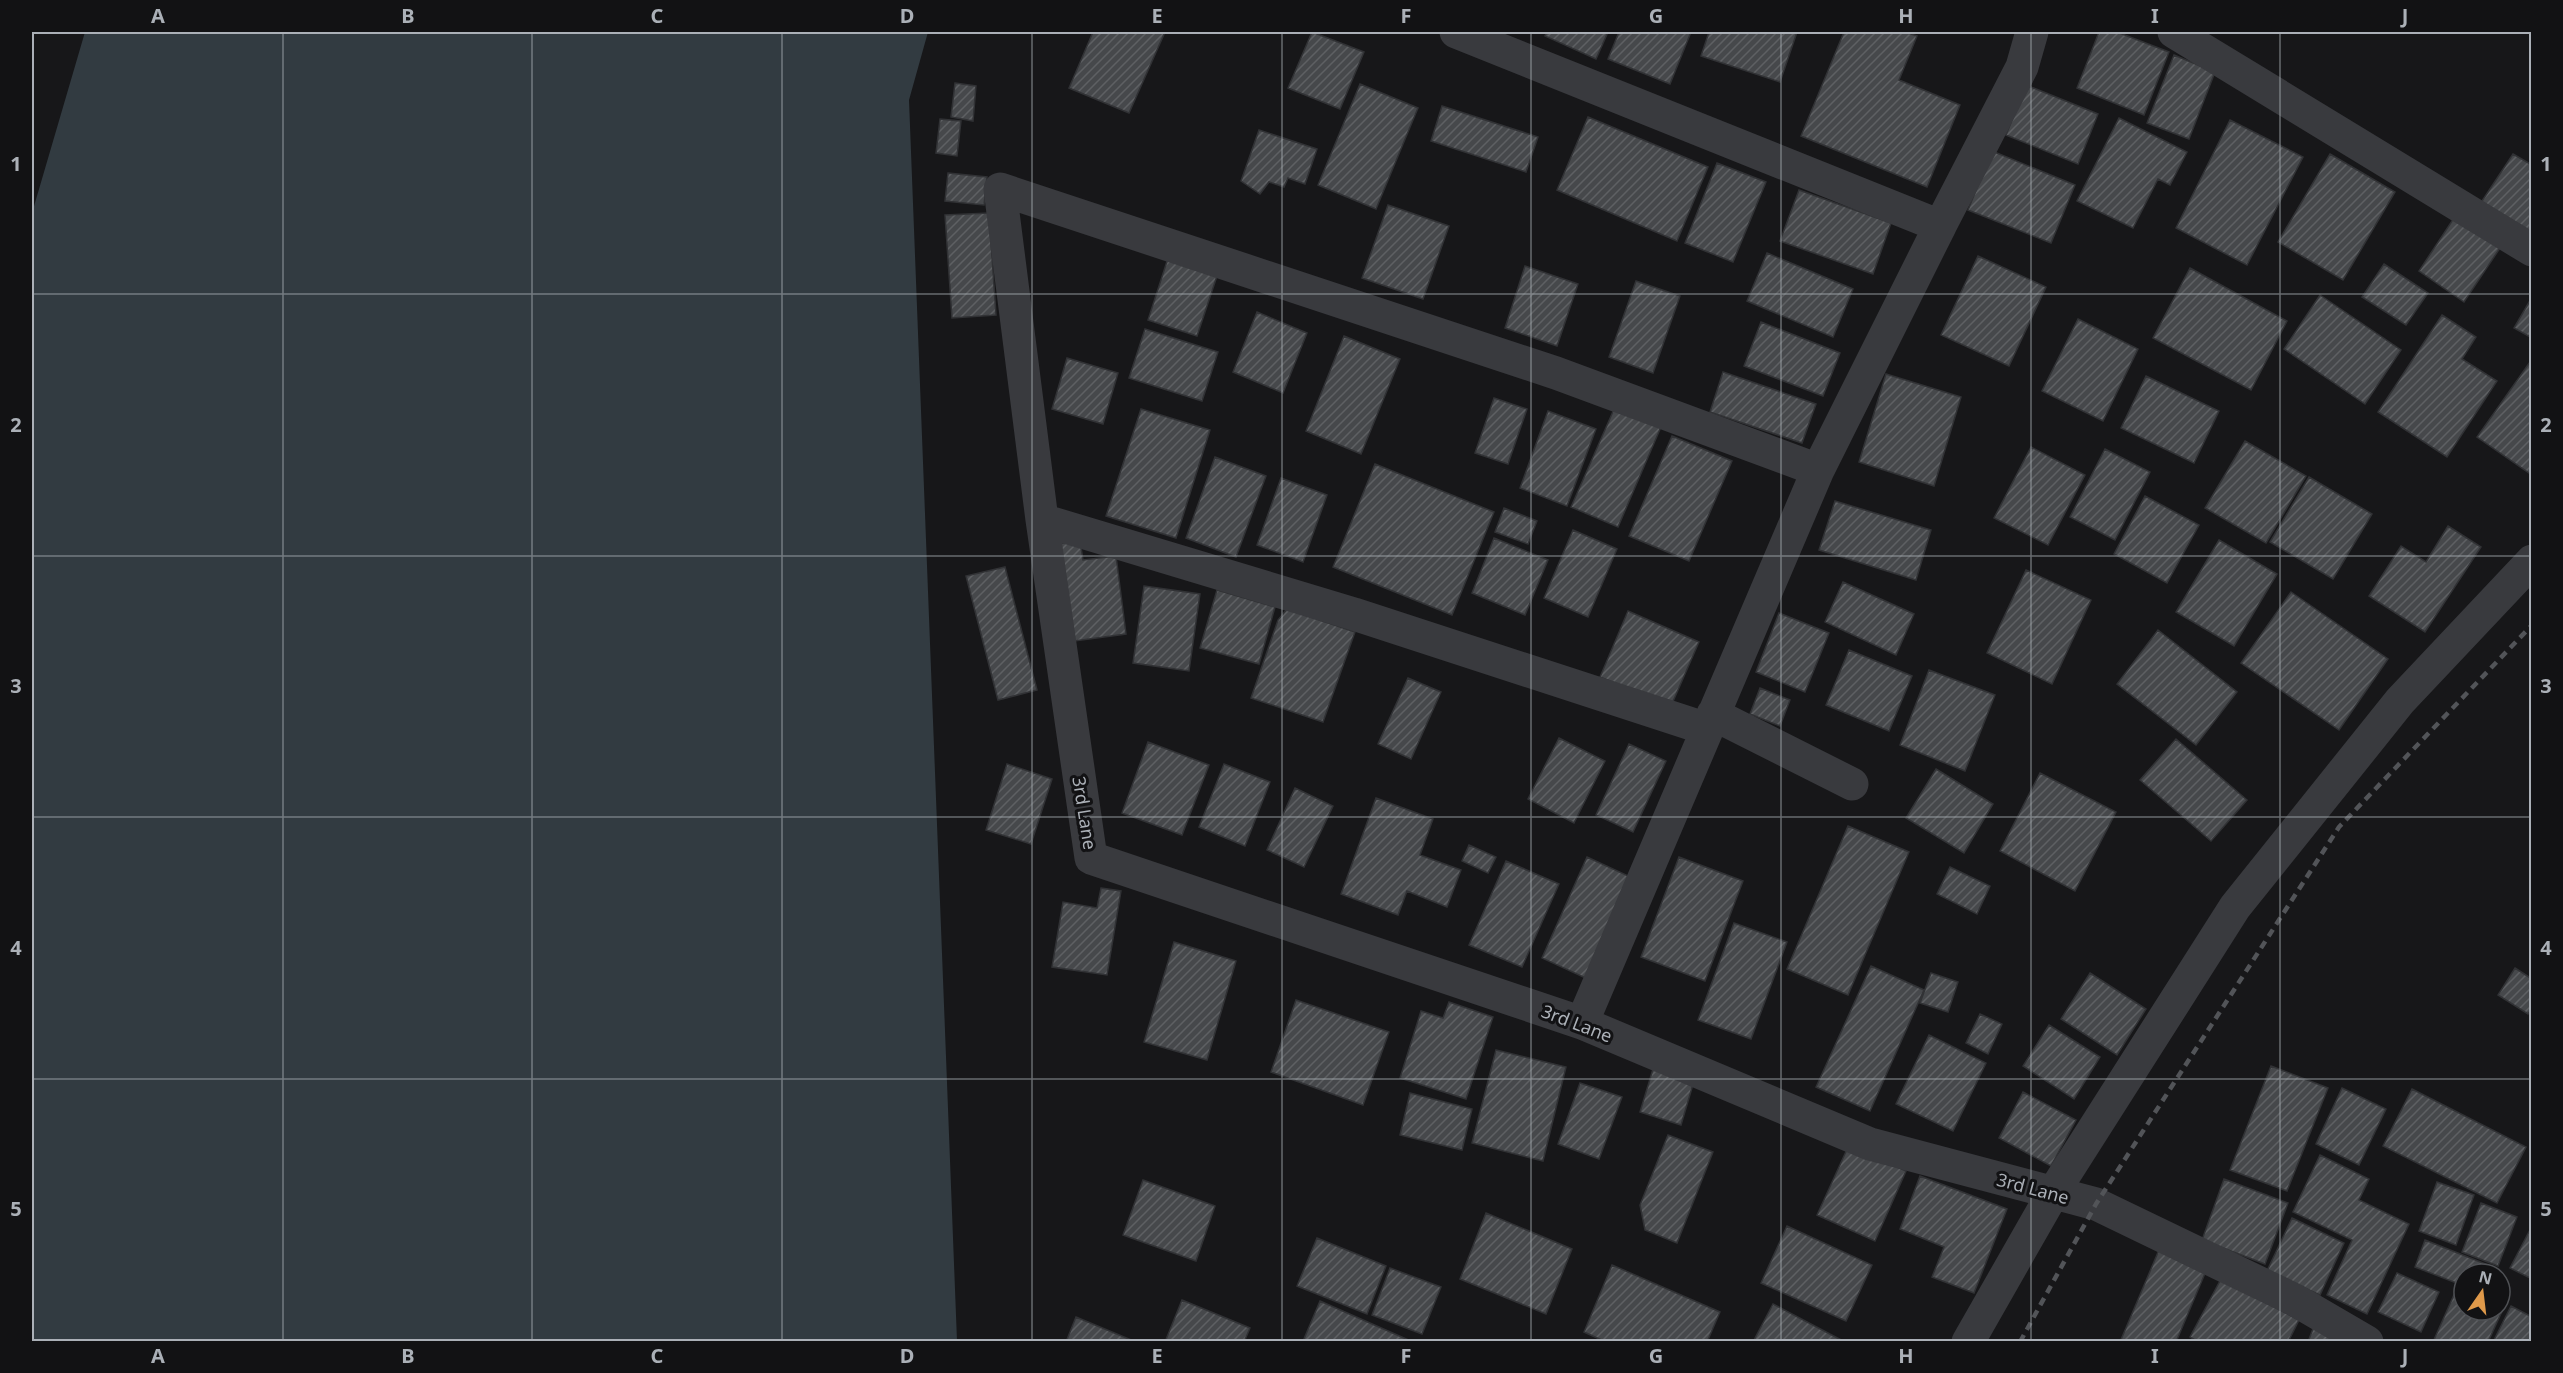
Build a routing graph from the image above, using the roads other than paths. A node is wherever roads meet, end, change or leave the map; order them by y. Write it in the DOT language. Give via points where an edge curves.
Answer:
graph roads {
  1 [pos="1456,32"];
  2 [pos="2032,32"];
  3 [pos="2174,32"];
  4 [pos="1940,226"];
  5 [pos="2532,250"];
  6 [pos="1818,470"];
  7 [pos="1042,520"];
  8 [pos="2532,561"];
  9 [pos="1710,722"];
  10 [pos="1852,783"];
  11 [pos="1582,1023"];
  12 [pos="2053,1193"];
  13 [pos="1968,1341"];
  14 [pos="2367,1341"];
  1 -- 4 [label="street"];
  2 -- 4 [label="street" via="2022,67"];
  3 -- 5 [label="street"];
  4 -- 6 [label="street"];
  6 -- 7 [label="street" via="1556,373 1000,189"];
  6 -- 9 [label="street"];
  7 -- 9 [label="street"];
  7 -- 11 [label="street, 3rd Lane" via="1091,858"];
  8 -- 12 [label="street" via="2400,701 2235,907"];
  9 -- 10 [label="street"];
  9 -- 11 [label="street"];
  11 -- 12 [label="street, 3rd Lane" via="1870,1144"];
  12 -- 13 [label="street"];
  12 -- 14 [label="street, 3rd Lane" via="2096,1204 2295,1300"];
}
